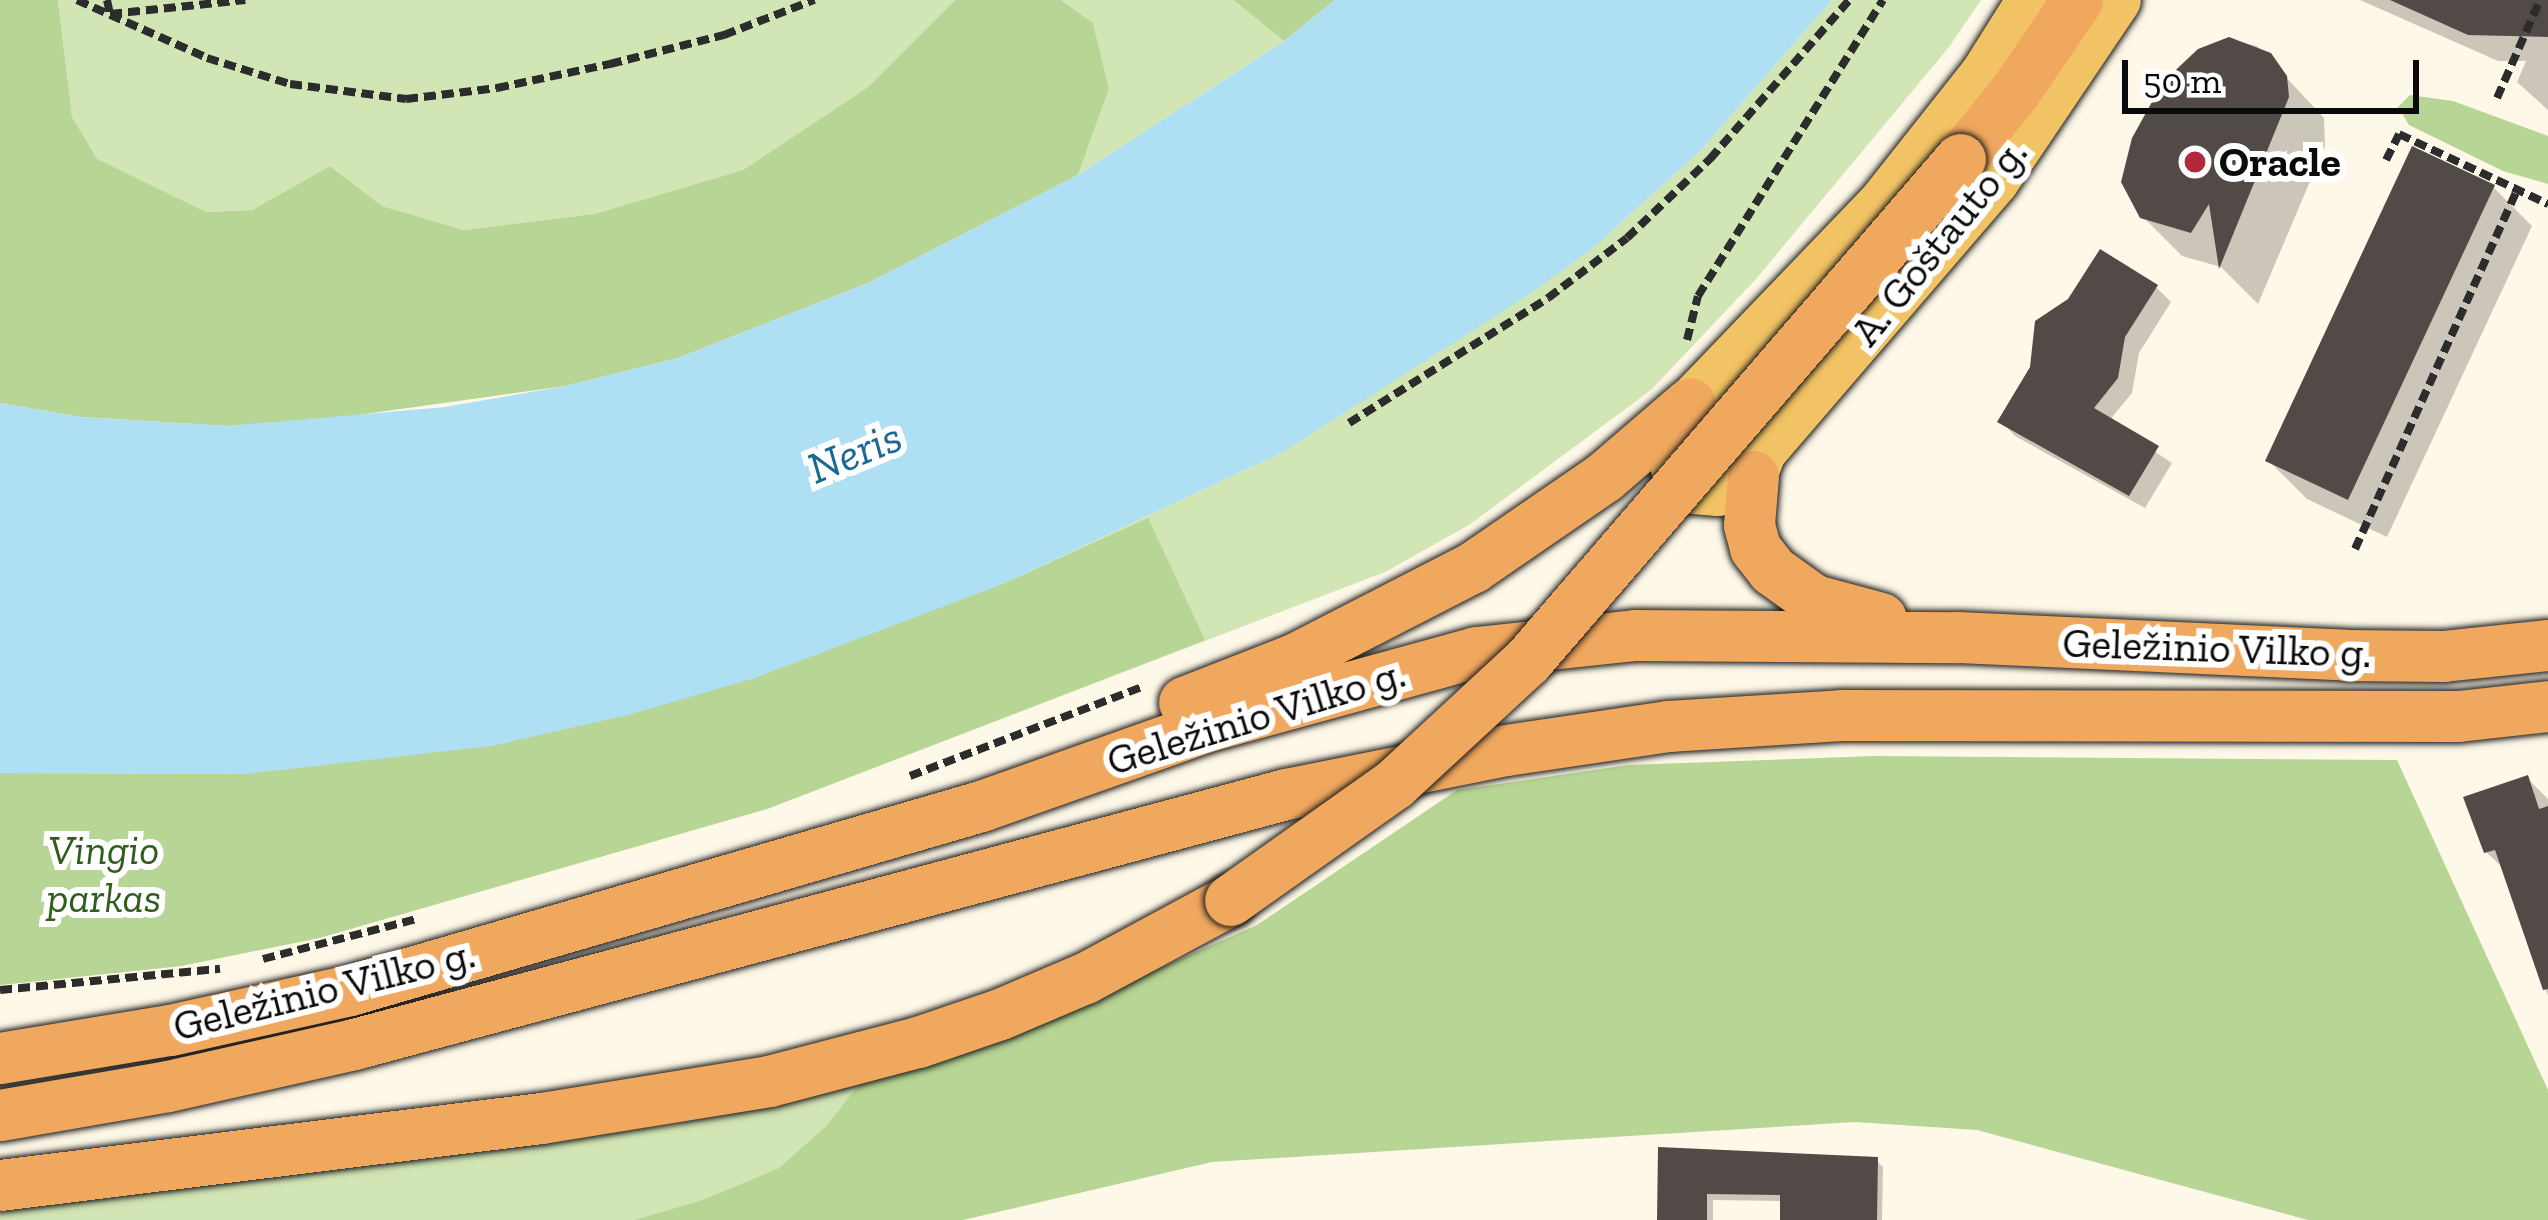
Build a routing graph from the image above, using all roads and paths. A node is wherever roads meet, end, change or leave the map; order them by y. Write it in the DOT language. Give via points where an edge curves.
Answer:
graph roads {
  1 [pos="77,0"];
  2 [pos="107,0"];
  3 [pos="245,0"];
  4 [pos="814,0"];
  5 [pos="1849,0"];
  6 [pos="1883,0"];
  7 [pos="2031,0"];
  8 [pos="2077,0"];
  9 [pos="2117,0"];
  10 [pos="2540,0"];
  11 [pos="110,14"];
  12 [pos="2497,98"];
  13 [pos="2386,160"];
  14 [pos="2517,190"];
  15 [pos="2548,204"];
  16 [pos="1686,382"];
  17 [pos="1349,423"];
  18 [pos="1753,476"];
  19 [pos="2355,549"];
  20 [pos="1957,637"];
  21 [pos="2548,645"];
  22 [pos="1153,682"];
  23 [pos="2548,706"];
  24 [pos="898,780"];
  25 [pos="981,806"];
  26 [pos="427,917"];
  27 [pos="248,963"];
  28 [pos="225,969"];
  29 [pos="0,990"];
  30 [pos="0,1058"];
  31 [pos="0,1114"];
  32 [pos="0,1185"];
  1 -- 11 [label="path"];
  2 -- 11 [label="path"];
  3 -- 11 [label="path"];
  4 -- 11 [label="path" via="724,35 610,64 406,99 290,84"];
  5 -- 17 [label="path" via="1710,159 1627,238 1548,298"];
  6 -- 16 [label="path" via="1699,296"];
  7 -- 16 [label="main road, A. Goštauto g." via="1884,201"];
  8 -- 32 [label="highway, bridge" via="1960,159 1527,661 1394,784 1230,900 1000,1014 769,1081 541,1118"];
  9 -- 18 [label="main road, A. Goštauto g." via="1995,181 1762,452"];
  10 -- 12 [label="path"];
  13 -- 14 [label="path" via="2398,134"];
  14 -- 15 [label="path"];
  14 -- 19 [label="path"];
  16 -- 18 [label="main road" via="1674,440 1677,477 1694,490 1718,492"];
  16 -- 25 [label="highway" via="1604,477 1473,567"];
  18 -- 20 [label="highway" via="1749,525 1772,571 1814,600"];
  20 -- 21 [label="highway, Geležinio Vilko g." via="2366,655"];
  20 -- 25 [label="highway, Geležinio Vilko g." via="1635,635 1476,652 1204,727"];
  22 -- 24 [label="path"];
  23 -- 31 [label="highway, Geležinio Vilko g." via="2341,718 1841,715 1668,726 1506,749 1286,794 354,1043"];
  25 -- 30 [label="highway, Geležinio Vilko g." via="350,990"];
  26 -- 27 [label="path"];
  28 -- 29 [label="path"];
}
